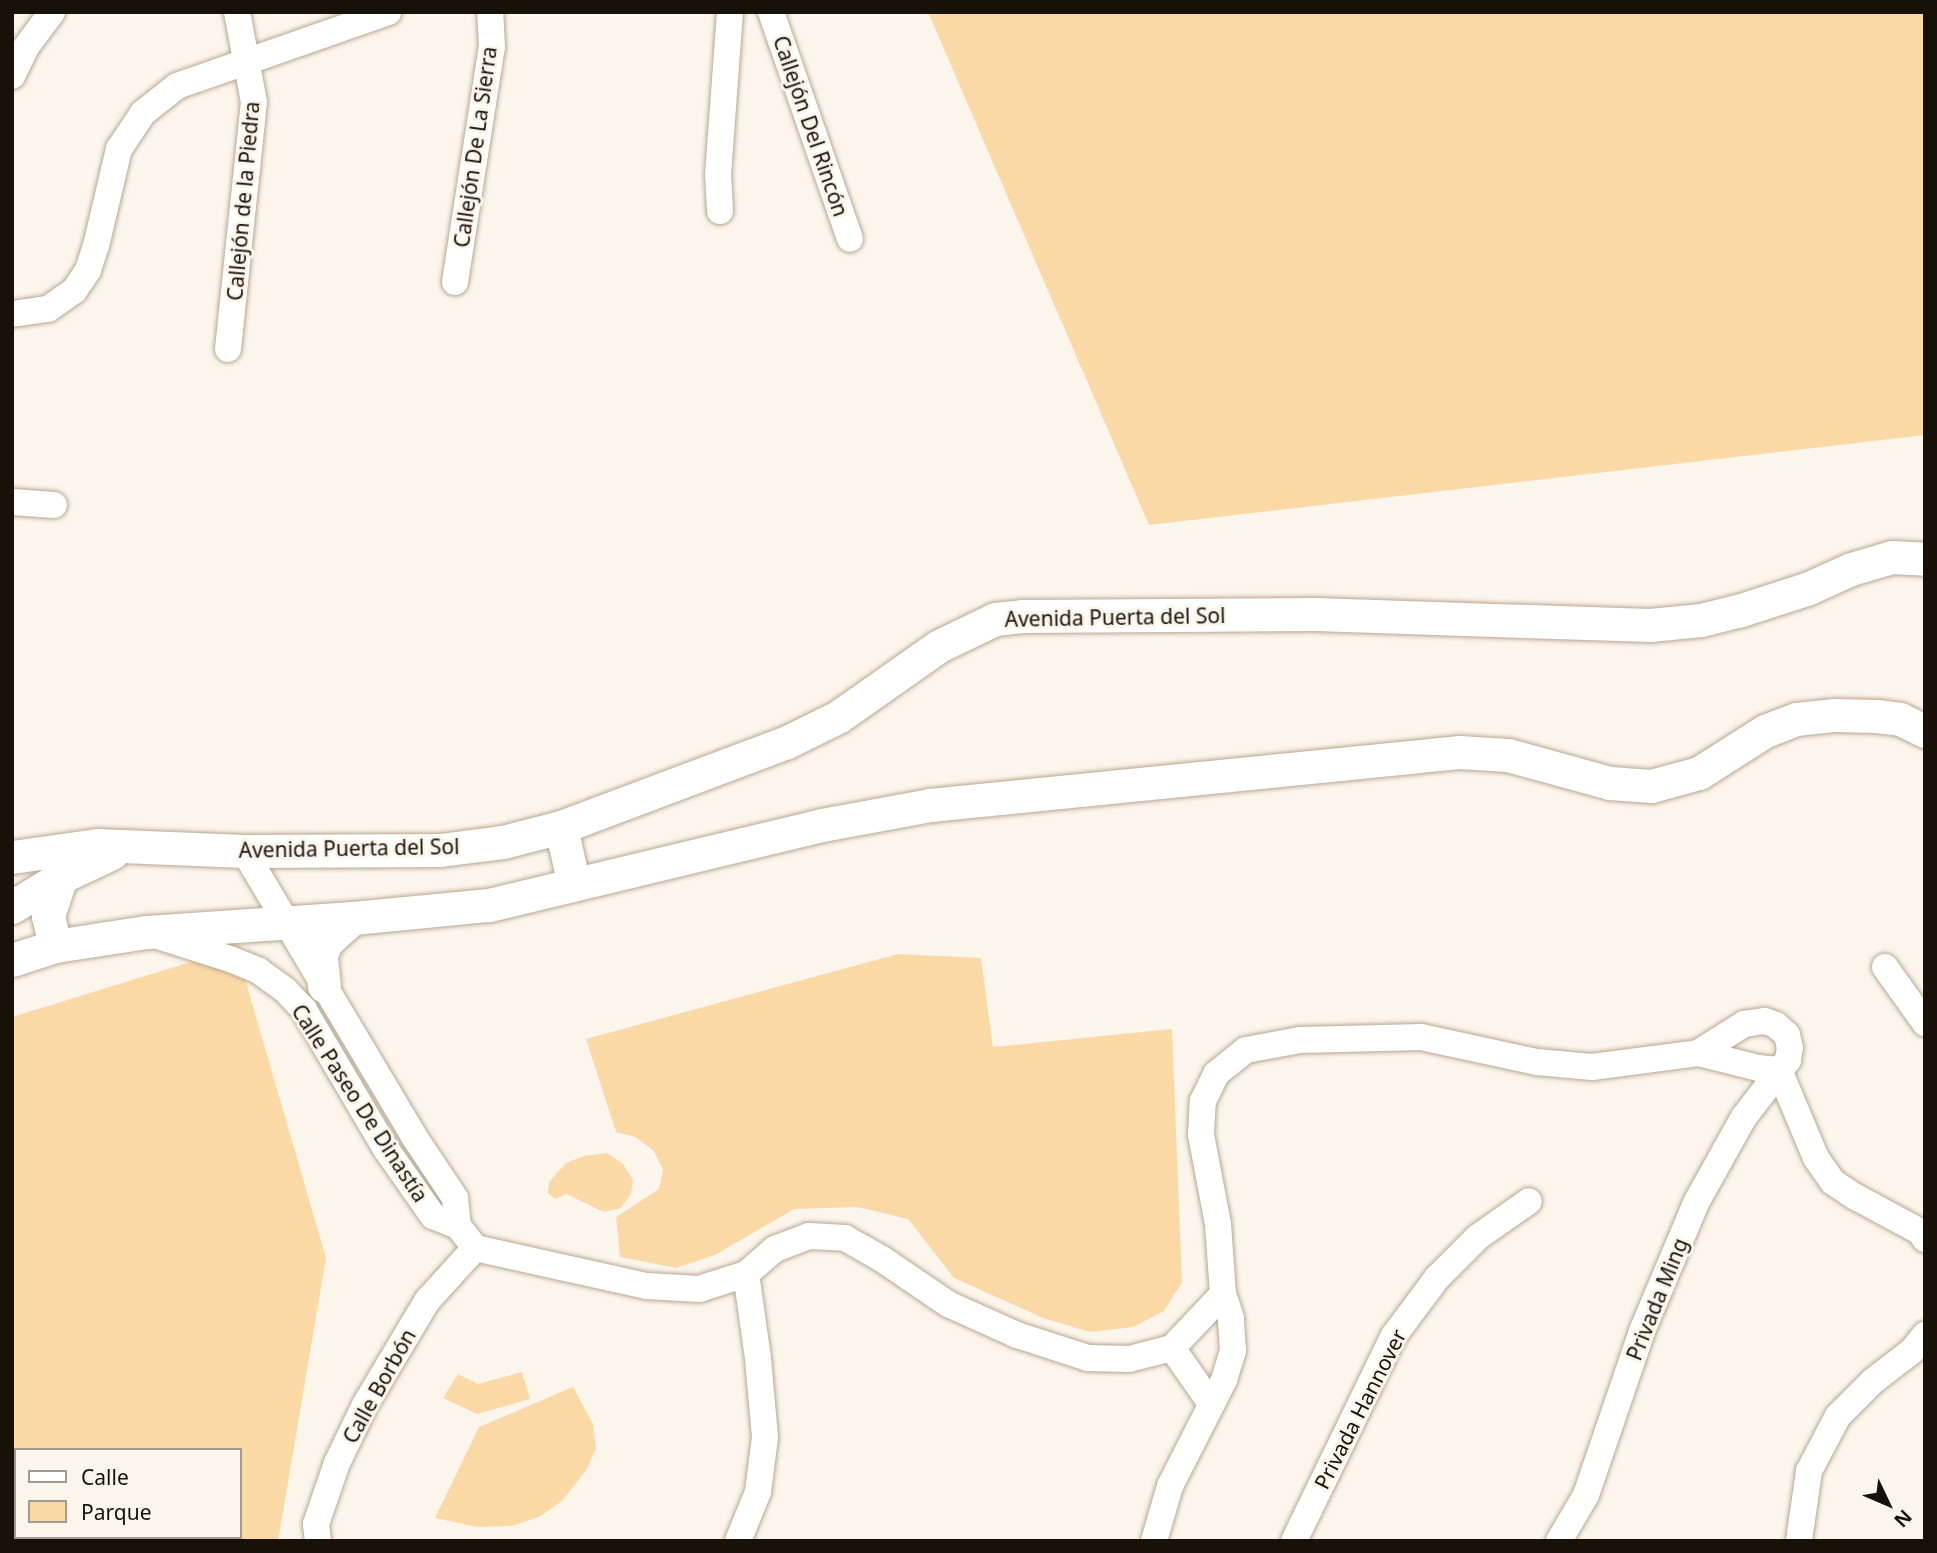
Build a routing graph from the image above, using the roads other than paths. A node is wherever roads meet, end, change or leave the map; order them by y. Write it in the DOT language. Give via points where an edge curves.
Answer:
graph roads {
  1 [pos="52,12"];
  2 [pos="237,12"];
  3 [pos="388,12"];
  4 [pos="490,12"];
  5 [pos="730,12"];
  6 [pos="771,12"];
  7 [pos="247,62"];
  8 [pos="12,76"];
  9 [pos="720,211"];
  10 [pos="850,239"];
  11 [pos="455,282"];
  12 [pos="12,314"];
  13 [pos="228,349"];
  14 [pos="12,502"];
  15 [pos="54,505"];
  16 [pos="1925,559"];
  17 [pos="1925,731"];
  18 [pos="561,827"];
  19 [pos="124,847"];
  20 [pos="244,851"];
  21 [pos="12,856"];
  22 [pos="61,877"];
  23 [pos="573,885"];
  24 [pos="12,907"];
  25 [pos="353,918"];
  26 [pos="287,923"];
  27 [pos="147,932"];
  28 [pos="55,946"];
  29 [pos="12,960"];
  30 [pos="1885,967"];
  31 [pos="324,986"];
  32 [pos="1925,1023"];
  33 [pos="1698,1052"];
  34 [pos="1779,1070"];
  35 [pos="1529,1201"];
  36 [pos="458,1226"];
  37 [pos="1925,1238"];
  38 [pos="475,1248"];
  39 [pos="746,1274"];
  40 [pos="1223,1294"];
  41 [pos="1925,1335"];
  42 [pos="1172,1348"];
  43 [pos="1210,1402"];
  44 [pos="318,1541"];
  45 [pos="738,1541"];
  46 [pos="1154,1541"];
  47 [pos="1294,1541"];
  48 [pos="1559,1541"];
  49 [pos="1799,1541"];
  1 -- 8 [label="street"];
  2 -- 7 [label="street, Callejón de la Piedra"];
  3 -- 7 [label="street"];
  4 -- 11 [label="street, Callejón De La Sierra" via="492,47"];
  5 -- 9 [label="street" via="718,175"];
  6 -- 10 [label="street, Callejón Del Rincón"];
  7 -- 12 [label="street" via="177,86 143,113 119,149 88,270 74,292 48,309"];
  7 -- 13 [label="street, Callejón de la Piedra" via="254,102"];
  14 -- 15 [label="street"];
  16 -- 18 [label="street, Avenida Puerta del Sol" via="1892,558 1738,611 1650,625 1315,614 995,619 939,646 838,717 785,743"];
  17 -- 23 [label="street" via="1899,719 1877,716 1796,719 1765,731 1699,773 1651,786 1610,783 1508,755 1459,752 930,805 822,825"];
  18 -- 20 [label="street, Avenida Puerta del Sol" via="503,842 440,850"];
  18 -- 23 [label="street"];
  19 -- 20 [label="street, Avenida Puerta del Sol"];
  19 -- 21 [label="street, Avenida Puerta del Sol" via="97,845"];
  19 -- 22 [label="street"];
  20 -- 26 [label="street, Calle Paseo De Dinastía"];
  22 -- 24 [label="street"];
  22 -- 28 [label="street" via="48,916"];
  23 -- 25 [label="street" via="489,905"];
  25 -- 26 [label="street"];
  25 -- 31 [label="street" via="326,942 321,955"];
  26 -- 27 [label="street"];
  26 -- 31 [label="street, Calle Paseo De Dinastía"];
  27 -- 28 [label="street"];
  27 -- 36 [label="street, Calle Paseo De Dinastía" via="230,958 285,990 304,1010 386,1149 433,1216"];
  28 -- 29 [label="street"];
  30 -- 32 [label="street"];
  31 -- 36 [label="street, Calle Paseo De Dinastía" via="455,1198"];
  33 -- 34 [label="street"];
  33 -- 34 [label="street" via="1744,1024 1765,1021 1787,1035 1788,1060"];
  33 -- 40 [label="street" via="1592,1066 1537,1062 1422,1037 1300,1040 1246,1050 1216,1074 1203,1101 1201,1135 1218,1224"];
  34 -- 37 [label="street" via="1816,1158 1833,1182"];
  34 -- 48 [label="street, Privada Ming" via="1744,1117 1697,1201 1642,1331 1586,1495"];
  35 -- 47 [label="street, Privada Hannover" via="1478,1237 1437,1278 1393,1337"];
  36 -- 38 [label="street, Calle Paseo De Dinastía"];
  38 -- 39 [label="street" via="647,1286 699,1289"];
  38 -- 44 [label="street, Calle Borbón" via="427,1301 365,1405 320,1512"];
  39 -- 42 [label="street" via="775,1249 809,1236 845,1238 948,1304 1017,1335 1088,1358 1129,1359"];
  39 -- 45 [label="street" via="765,1437 758,1492"];
  40 -- 42 [label="street"];
  40 -- 43 [label="street" via="1231,1318 1233,1350 1224,1380"];
  41 -- 49 [label="street" via="1838,1416 1809,1471"];
  42 -- 43 [label="street"];
  43 -- 46 [label="street" via="1170,1486"];
}
